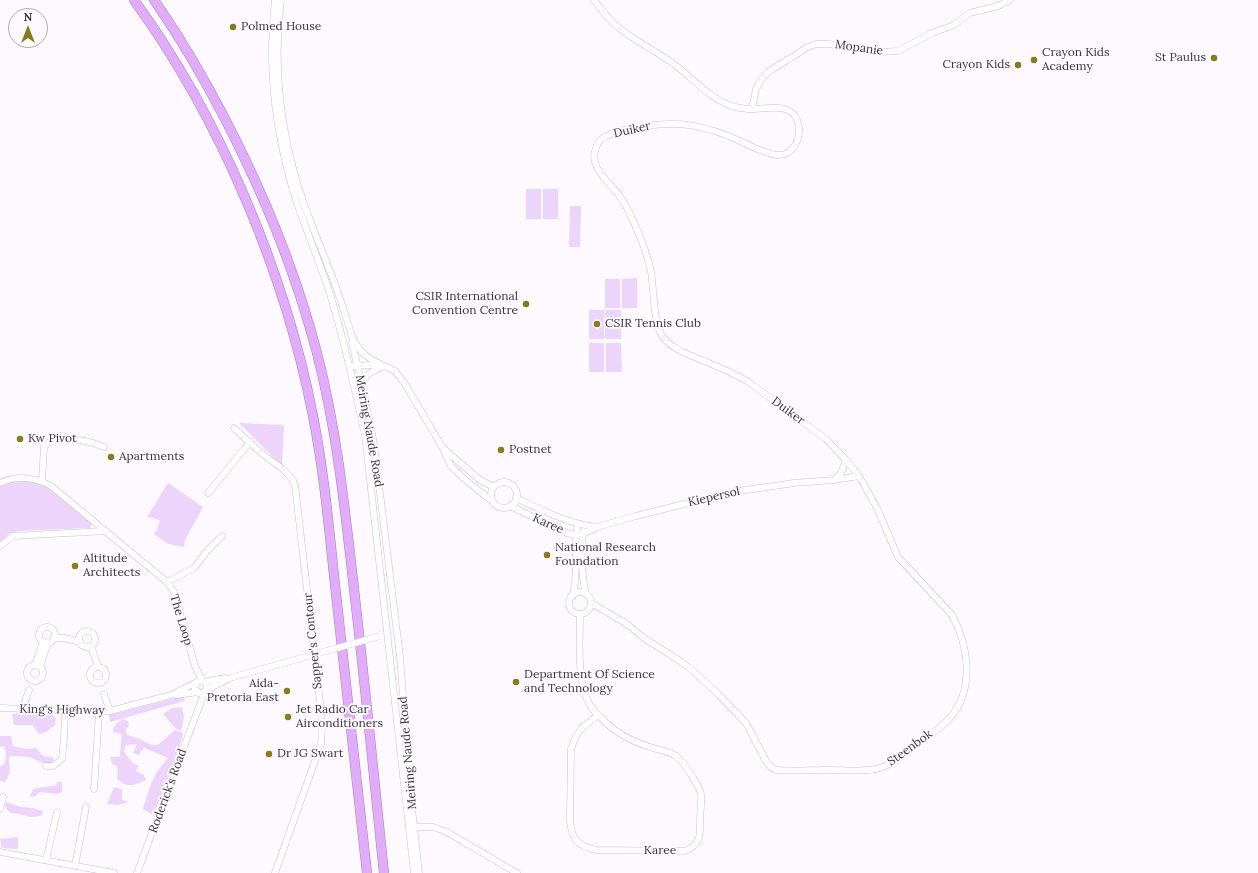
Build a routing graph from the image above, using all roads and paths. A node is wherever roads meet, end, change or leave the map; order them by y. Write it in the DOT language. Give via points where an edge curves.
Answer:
graph roads {
  1 [pos="134,0"];
  2 [pos="154,0"];
  3 [pos="275,0"];
  4 [pos="281,0"];
  5 [pos="594,0"];
  6 [pos="1010,0"];
  7 [pos="752,109"];
  8 [pos="353,339"];
  9 [pos="358,366"];
  10 [pos="385,366"];
  11 [pos="350,367"];
  12 [pos="362,385"];
  13 [pos="234,428"];
  14 [pos="250,442"];
  15 [pos="441,445"];
  16 [pos="104,447"];
  17 [pos="846,460"];
  18 [pos="470,472"];
  19 [pos="859,476"];
  20 [pos="464,479"];
  21 [pos="834,480"];
  22 [pos="42,481"];
  23 [pos="0,483"];
  24 [pos="494,487"];
  25 [pos="208,494"];
  26 [pos="516,498"];
  27 [pos="492,501"];
  28 [pos="510,506"];
  29 [pos="581,525"];
  30 [pos="596,527"];
  31 [pos="106,531"];
  32 [pos="583,534"];
  33 [pos="575,535"];
  34 [pos="222,536"];
  35 [pos="0,546"];
  36 [pos="167,582"];
  37 [pos="586,594"];
  38 [pos="573,596"];
  39 [pos="591,603"];
  40 [pos="588,610"];
  41 [pos="606,612"];
  42 [pos="580,614"];
  43 [pos="397,633"];
  44 [pos="55,635"];
  45 [pos="387,635"];
  46 [pos="80,640"];
  47 [pos="45,642"];
  48 [pos="89,646"];
  49 [pos="315,654"];
  50 [pos="195,666"];
  51 [pos="38,667"];
  52 [pos="96,667"];
  53 [pos="230,678"];
  54 [pos="32,680"];
  55 [pos="101,682"];
  56 [pos="204,682"];
  57 [pos="196,683"];
  58 [pos="206,690"];
  59 [pos="198,692"];
  60 [pos="171,695"];
  61 [pos="0,708"];
  62 [pos="22,709"];
  63 [pos="198,710"];
  64 [pos="65,711"];
  65 [pos="110,711"];
  66 [pos="98,712"];
  67 [pos="598,716"];
  68 [pos="46,766"];
  69 [pos="94,789"];
  70 [pos="3,797"];
  71 [pos="86,807"];
  72 [pos="0,809"];
  73 [pos="57,812"];
  74 [pos="411,827"];
  75 [pos="0,852"];
  76 [pos="46,860"];
  77 [pos="75,866"];
  78 [pos="114,873"];
  79 [pos="138,873"];
  80 [pos="275,873"];
  81 [pos="367,873"];
  82 [pos="384,873"];
  83 [pos="414,873"];
  84 [pos="419,873"];
  85 [pos="517,873"];
  1 -- 81 [label="highway" via="173,58 235,174 277,280 298,350 320,456"];
  2 -- 82 [label="highway" via="199,69 254,177 289,261 317,353 334,435 347,524"];
  3 -- 11 [label="street, Meiring Naude Road" via="272,33 277,120 298,203 329,292"];
  4 -- 8 [label="street, Meiring Naude Road" via="278,66 289,149 305,207 337,289"];
  5 -- 7 [label="street, Duiker" via="617,26 715,97 724,103"];
  6 -- 7 [label="street, Mopanie" via="970,14 954,25 898,51 881,52 828,44 808,47 768,72 756,89"];
  7 -- 17 [label="street, Duiker" via="782,109 793,114 797,120 799,133 792,150 784,154 774,154 707,128 665,123 612,133 601,139 594,152 595,162 603,177 622,199 638,232 651,271 659,328 664,339 674,348 747,381 826,439"];
  8 -- 9 [label="street, Meiring Naude Road"];
  8 -- 10 [label="street" via="365,356"];
  9 -- 10 [label="street"];
  9 -- 11 [label="street"];
  9 -- 12 [label="street, Meiring Naude Road"];
  10 -- 12 [label="street" via="369,373"];
  10 -- 15 [label="street" via="402,378"];
  11 -- 45 [label="street, Meiring Naude Road" via="364,435"];
  12 -- 43 [label="street, Meiring Naude Road" via="374,444"];
  13 -- 14 [label="street, Sapper's Contour"];
  14 -- 25 [label="street"];
  14 -- 49 [label="street, Sapper's Contour" via="286,473 295,485"];
  15 -- 18 [label="street"];
  15 -- 20 [label="street" via="451,466"];
  16 -- 22 [label="street" via="84,440 49,442 44,447"];
  17 -- 19 [label="street, Duiker"];
  17 -- 21 [label="street" via="842,473"];
  18 -- 20 [label="street"];
  18 -- 24 [label="street"];
  19 -- 21 [label="street, Kiepersol"];
  19 -- 41 [label="street, Steenbok" via="877,508 898,557 952,615 965,647 967,679 954,714 885,767 846,770 772,768 746,723 718,694 680,660"];
  20 -- 27 [label="street"];
  21 -- 30 [label="street, Kiepersol" via="732,492"];
  22 -- 23 [label="street, The Loop" via="15,479"];
  22 -- 31 [label="street, The Loop"];
  24 -- 26 [label="street" via="504,482 509,484 515,489"];
  24 -- 27 [label="street"];
  26 -- 28 [label="street"];
  26 -- 29 [label="street, Karee"];
  27 -- 28 [label="street" via="499,507"];
  28 -- 33 [label="street, Karee"];
  29 -- 30 [label="street, Karee"];
  29 -- 32 [label="street"];
  29 -- 33 [label="street"];
  30 -- 32 [label="street"];
  31 -- 35 [label="street" via="13,536"];
  31 -- 36 [label="street, The Loop"];
  32 -- 33 [label="street"];
  32 -- 37 [label="street" via="582,563"];
  33 -- 38 [label="street, Karee" via="576,582"];
  34 -- 36 [label="street" via="194,568"];
  36 -- 50 [label="street, The Loop" via="174,592"];
  37 -- 38 [label="street" via="579,592"];
  37 -- 39 [label="street"];
  38 -- 42 [label="street" via="570,608"];
  39 -- 40 [label="street"];
  39 -- 41 [label="street"];
  40 -- 41 [label="street"];
  40 -- 42 [label="street"];
  42 -- 67 [label="street, Karee" via="582,684 591,708"];
  43 -- 45 [label="street"];
  43 -- 74 [label="street, Meiring Naude Road"];
  44 -- 46 [label="street"];
  44 -- 47 [label="street" via="52,641"];
  44 -- 47 [label="street" via="51,628 44,628 40,637"];
  45 -- 49 [label="street, bridge"];
  45 -- 74 [label="street, Meiring Naude Road"];
  46 -- 48 [label="street" via="83,646"];
  46 -- 48 [label="street" via="84,632 91,633 95,639"];
  47 -- 51 [label="street"];
  48 -- 52 [label="street"];
  49 -- 53 [label="street"];
  49 -- 80 [label="street, Sapper's Contour" via="322,727 321,744"];
  50 -- 56 [label="street, The Loop"];
  50 -- 57 [label="street, The Loop"];
  51 -- 54 [label="street" via="30,668 28,672 28,677"];
  51 -- 54 [label="street" via="43,674 37,681"];
  52 -- 55 [label="street" via="102,668 105,672"];
  52 -- 55 [label="street" via="90,673 91,678"];
  53 -- 56 [label="street"];
  53 -- 58 [label="street"];
  54 -- 62 [label="street"];
  55 -- 65 [label="street"];
  56 -- 57 [label="street"];
  56 -- 58 [label="street"];
  57 -- 59 [label="street" via="195,689"];
  57 -- 60 [label="street, King's Highway"];
  58 -- 59 [label="street" via="203,693"];
  58 -- 63 [label="street, Roderick's Road"];
  59 -- 60 [label="street, King's Highway"];
  59 -- 63 [label="street, Roderick's Road"];
  60 -- 65 [label="street, King's Highway"];
  61 -- 62 [label="street, King's Highway"];
  62 -- 64 [label="street, King's Highway"];
  63 -- 79 [label="street, Roderick's Road"];
  64 -- 66 [label="street, King's Highway"];
  64 -- 68 [label="street" via="62,758 53,766"];
  65 -- 66 [label="street, King's Highway"];
  66 -- 69 [label="street"];
  67 -- 67 [label="street, Karee" via="580,729 571,749 573,835 586,848 596,850 685,851 692,848 700,838 701,795 688,770 677,757 665,750 647,746 621,735"];
  70 -- 72 [label="street"];
  71 -- 77 [label="street"];
  73 -- 76 [label="street"];
  74 -- 83 [label="street, Meiring Naude Road"];
  74 -- 84 [label="street, Meiring Naude Road"];
  74 -- 85 [label="street" via="432,827 445,831"];
  75 -- 76 [label="street"];
  76 -- 77 [label="street"];
  77 -- 78 [label="street"];
}
